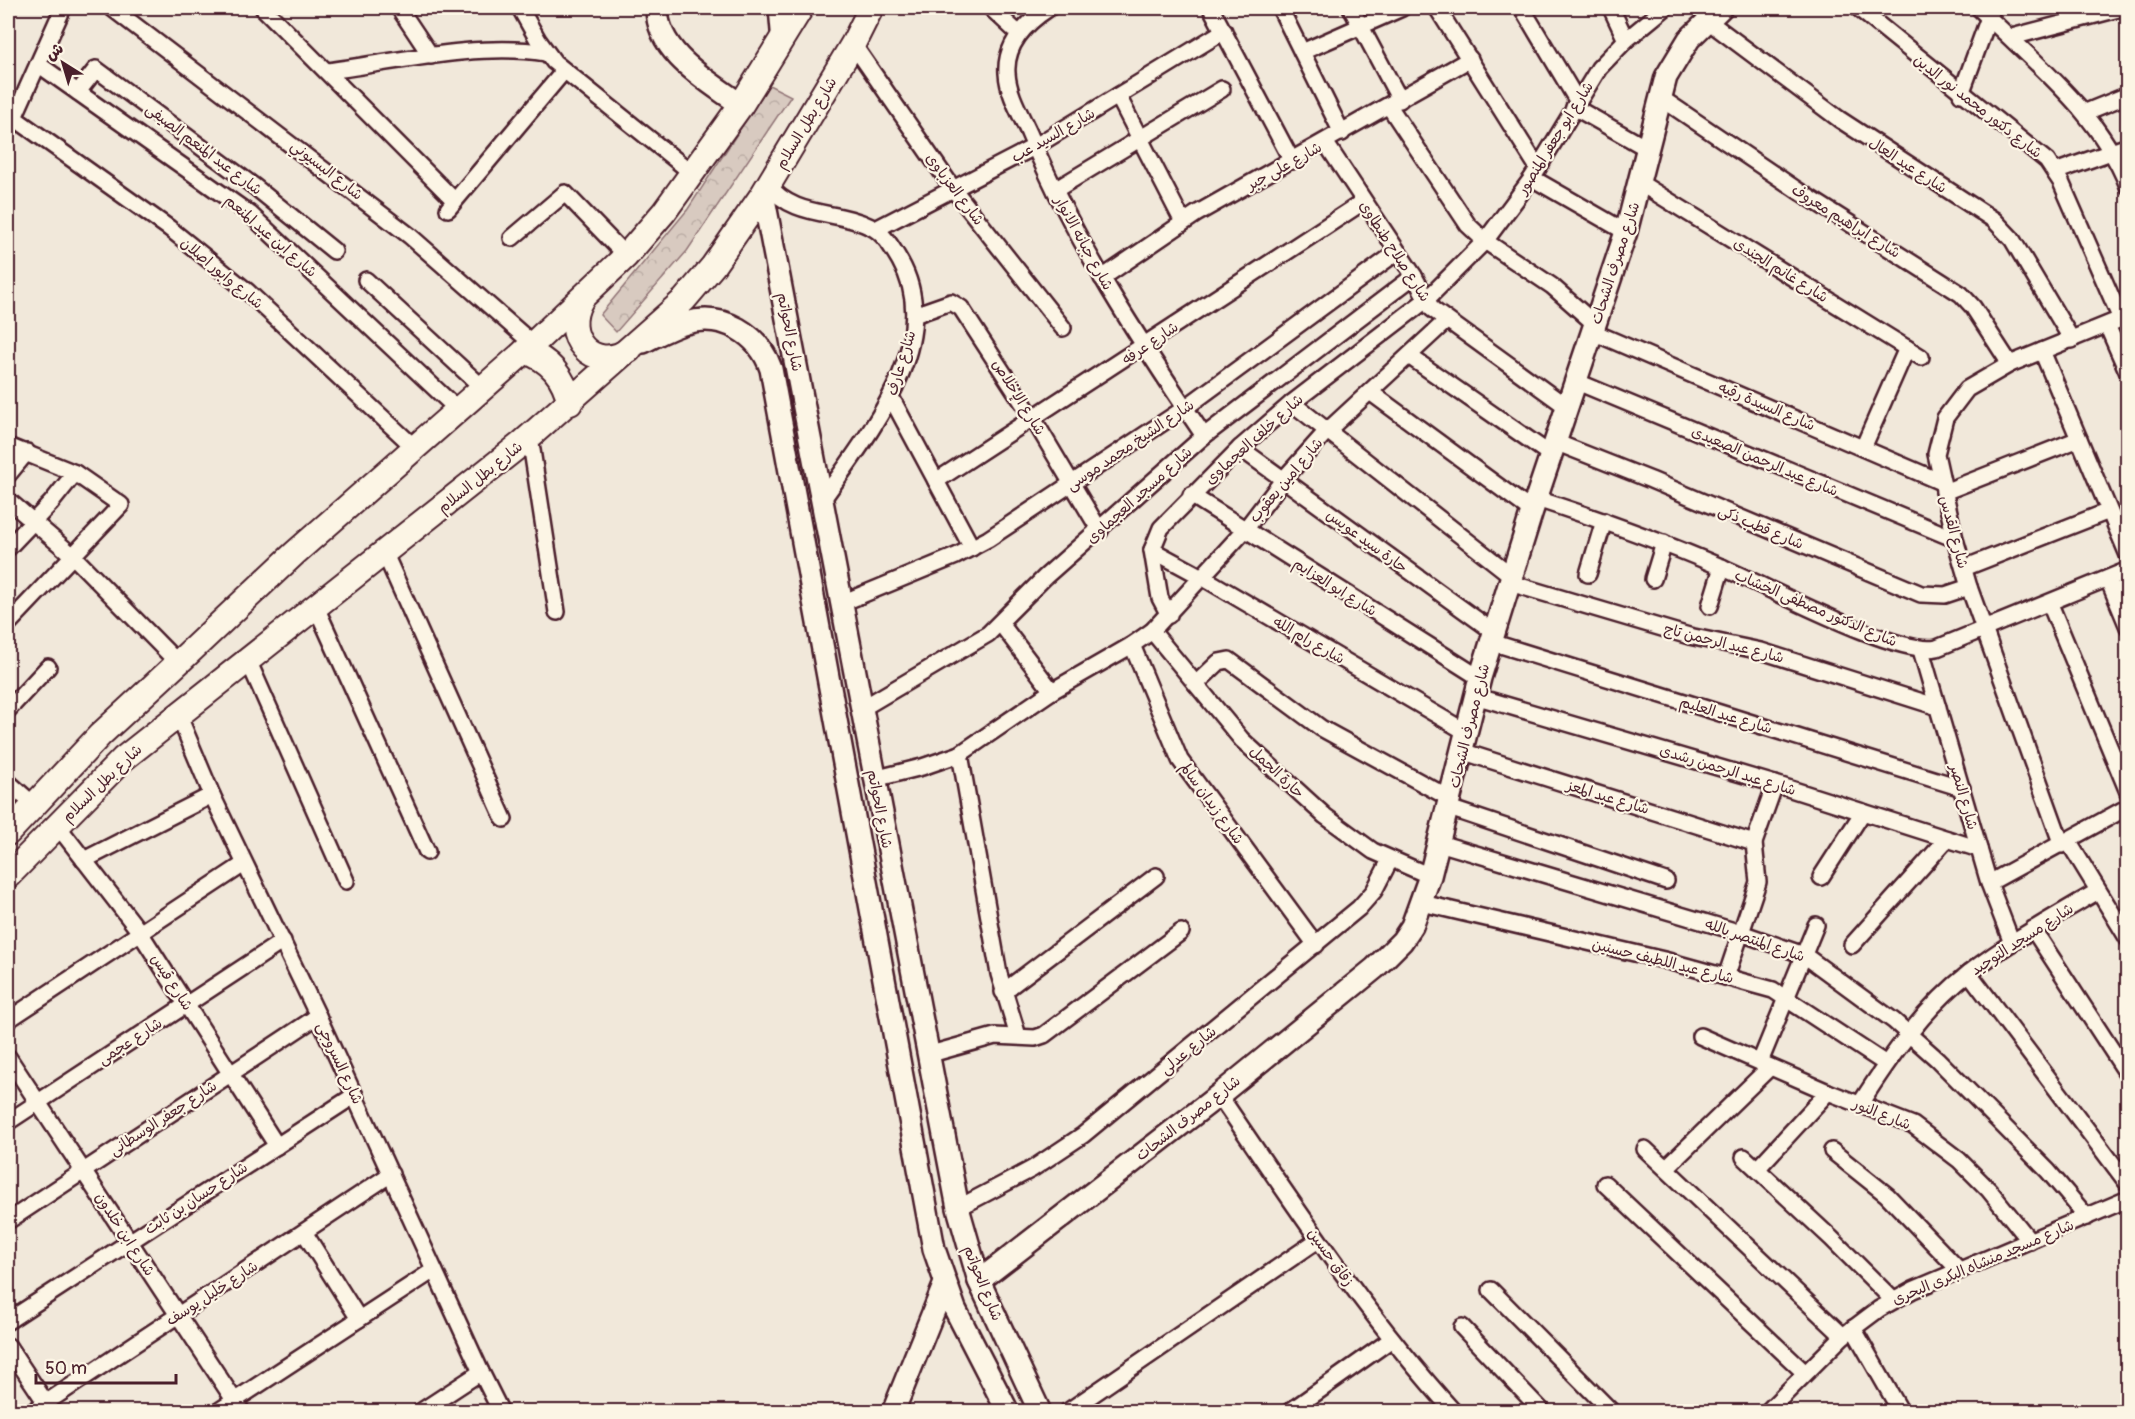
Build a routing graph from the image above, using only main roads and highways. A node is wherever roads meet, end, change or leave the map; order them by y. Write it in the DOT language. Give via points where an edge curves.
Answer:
graph roads {
  1 [pos="657,8"];
  2 [pos="801,8"];
  3 [pos="871,8"];
  4 [pos="1715,14"];
  5 [pos="741,105"];
  6 [pos="766,190"];
  7 [pos="580,300"];
  8 [pos="529,347"];
  9 [pos="632,348"];
  10 [pos="570,403"];
  11 [pos="100,735"];
  12 [pos="123,759"];
  13 [pos="8,834"];
  14 [pos="8,876"];
  15 [pos="900,916"];
  16 [pos="872,919"];
  17 [pos="907,955"];
  18 [pos="879,961"];
  19 [pos="980,1281"];
  20 [pos="945,1283"];
  21 [pos="893,1412"];
  22 [pos="1008,1412"];
  23 [pos="1040,1412"];
  1 -- 5 [label="main road" via="662,32 682,61"];
  2 -- 5 [label="main road, شارع بطل السلام"];
  3 -- 6 [label="main road, شارع بطل السلام"];
  4 -- 19 [label="main road, شارع مصرف الشحات" via="1689,39 1666,77 1626,232 1477,687 1450,803 1412,926 1389,956 1219,1095"];
  5 -- 7 [label="main road, شارع بطل السلام" via="664,212"];
  6 -- 9 [label="main road, شارع بطل السلام" via="703,279"];
  6 -- 15 [label="main road, شارع الحواتم"];
  7 -- 8 [label="main road, شارع بطل السلام"];
  7 -- 9 [label="main road" via="572,322 579,344 599,356 611,357"];
  8 -- 10 [label="main road" via="555,370"];
  8 -- 11 [label="main road, شارع بطل السلام" via="290,558"];
  9 -- 10 [label="main road, شارع بطل السلام"];
  9 -- 16 [label="main road, شارع الحواتم" via="673,328 703,320 740,330 767,357"];
  10 -- 12 [label="main road, شارع بطل السلام"];
  11 -- 12 [label="main road"];
  11 -- 13 [label="main road, شارع بطل السلام"];
  12 -- 14 [label="main road, شارع بطل السلام"];
  15 -- 16 [label="main road" via="887,926"];
  15 -- 17 [label="main road, شارع الحواتم"];
  16 -- 18 [label="main road, شارع الحواتم"];
  17 -- 18 [label="main road" via="892,952"];
  17 -- 19 [label="main road, شارع الحواتم" via="958,1208"];
  18 -- 20 [label="main road, شارع الحواتم" via="931,1236"];
  19 -- 23 [label="main road, شارع الحواتم"];
  20 -- 21 [label="main road"];
  20 -- 22 [label="main road, شارع الحواتم"];
}
